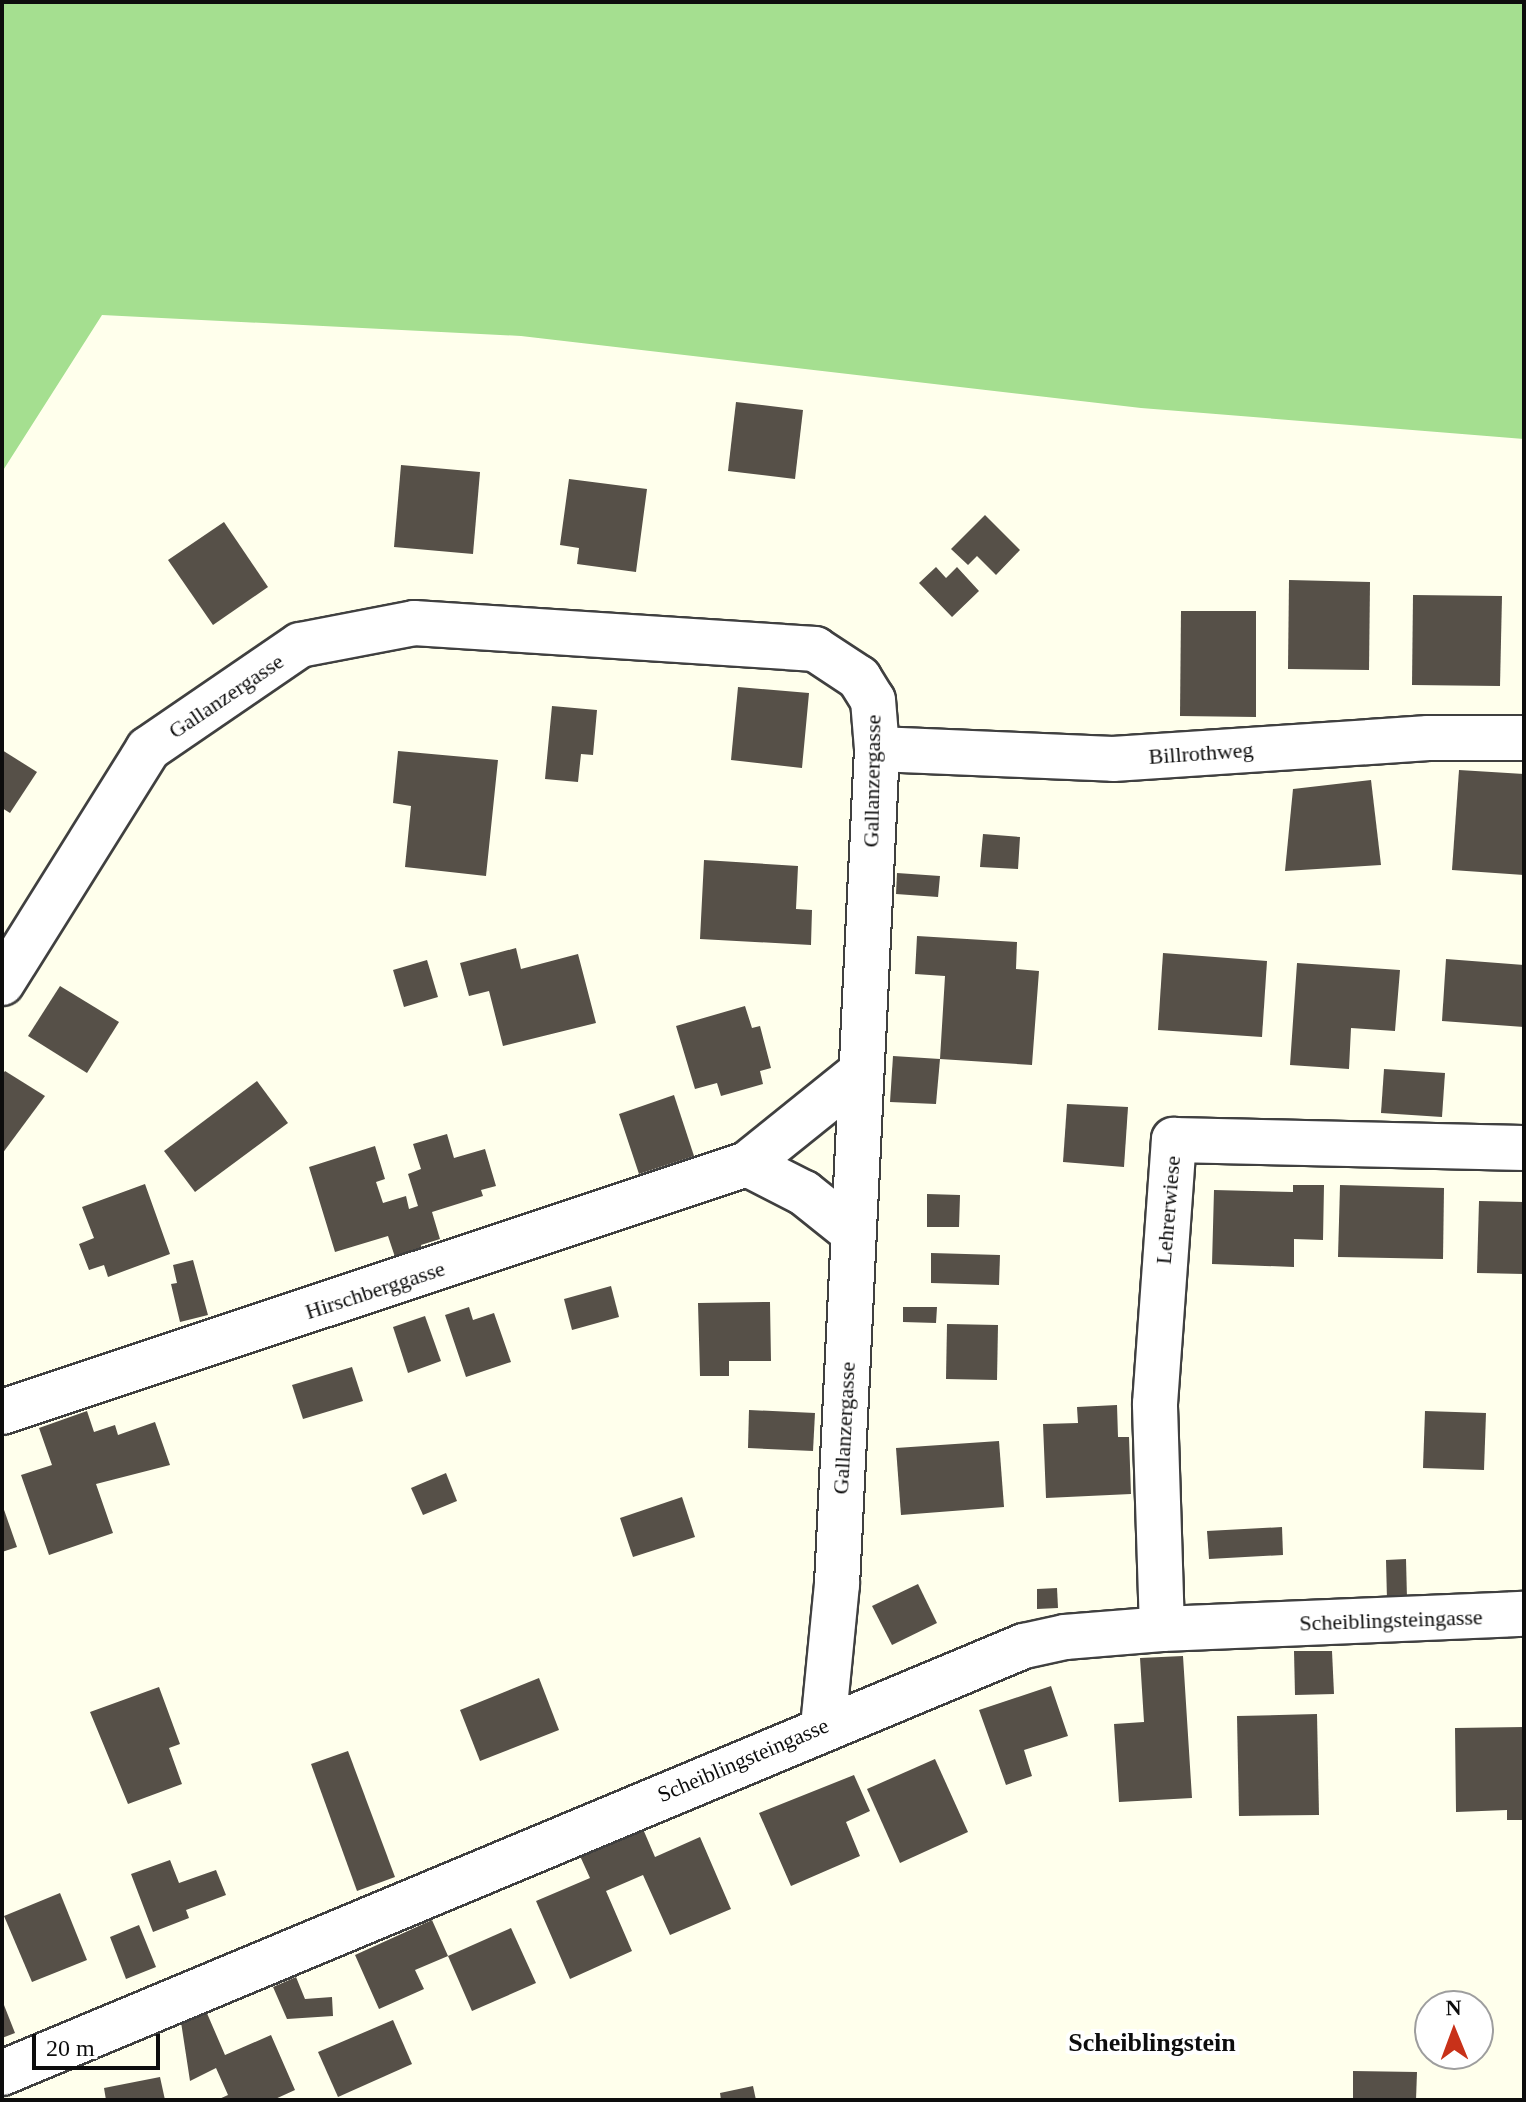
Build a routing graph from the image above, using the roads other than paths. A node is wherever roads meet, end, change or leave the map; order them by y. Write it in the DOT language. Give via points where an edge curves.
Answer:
graph roads {
  1 [pos="1524,738"];
  2 [pos="877,749"];
  3 [pos="2,983"];
  4 [pos="859,1074"];
  5 [pos="1524,1148"];
  6 [pos="747,1164"];
  7 [pos="854,1233"];
  8 [pos="2,1412"];
  9 [pos="1524,1614"];
  10 [pos="1162,1629"];
  11 [pos="823,1726"];
  12 [pos="2,2073"];
  1 -- 2 [label="street, Billrothweg" via="1428,738 1113,759"];
  2 -- 3 [label="street, Gallanzergasse" via="873,700 859,678 815,649 414,623 300,645 148,749"];
  2 -- 4 [label="street, Gallanzergasse"];
  4 -- 6 [label="street, Hirschberggasse"];
  4 -- 7 [label="street, Gallanzergasse"];
  5 -- 10 [label="street, Lehrerwiese" via="1174,1140 1155,1404"];
  6 -- 7 [label="street" via="804,1193"];
  6 -- 8 [label="street, Hirschberggasse"];
  7 -- 11 [label="street, Gallanzergasse" via="833,1640"];
  9 -- 10 [label="street, Scheiblingsteingasse"];
  10 -- 11 [label="street, Scheiblingsteingasse" via="1024,1646"];
  11 -- 12 [label="street, Scheiblingsteingasse"];
}
